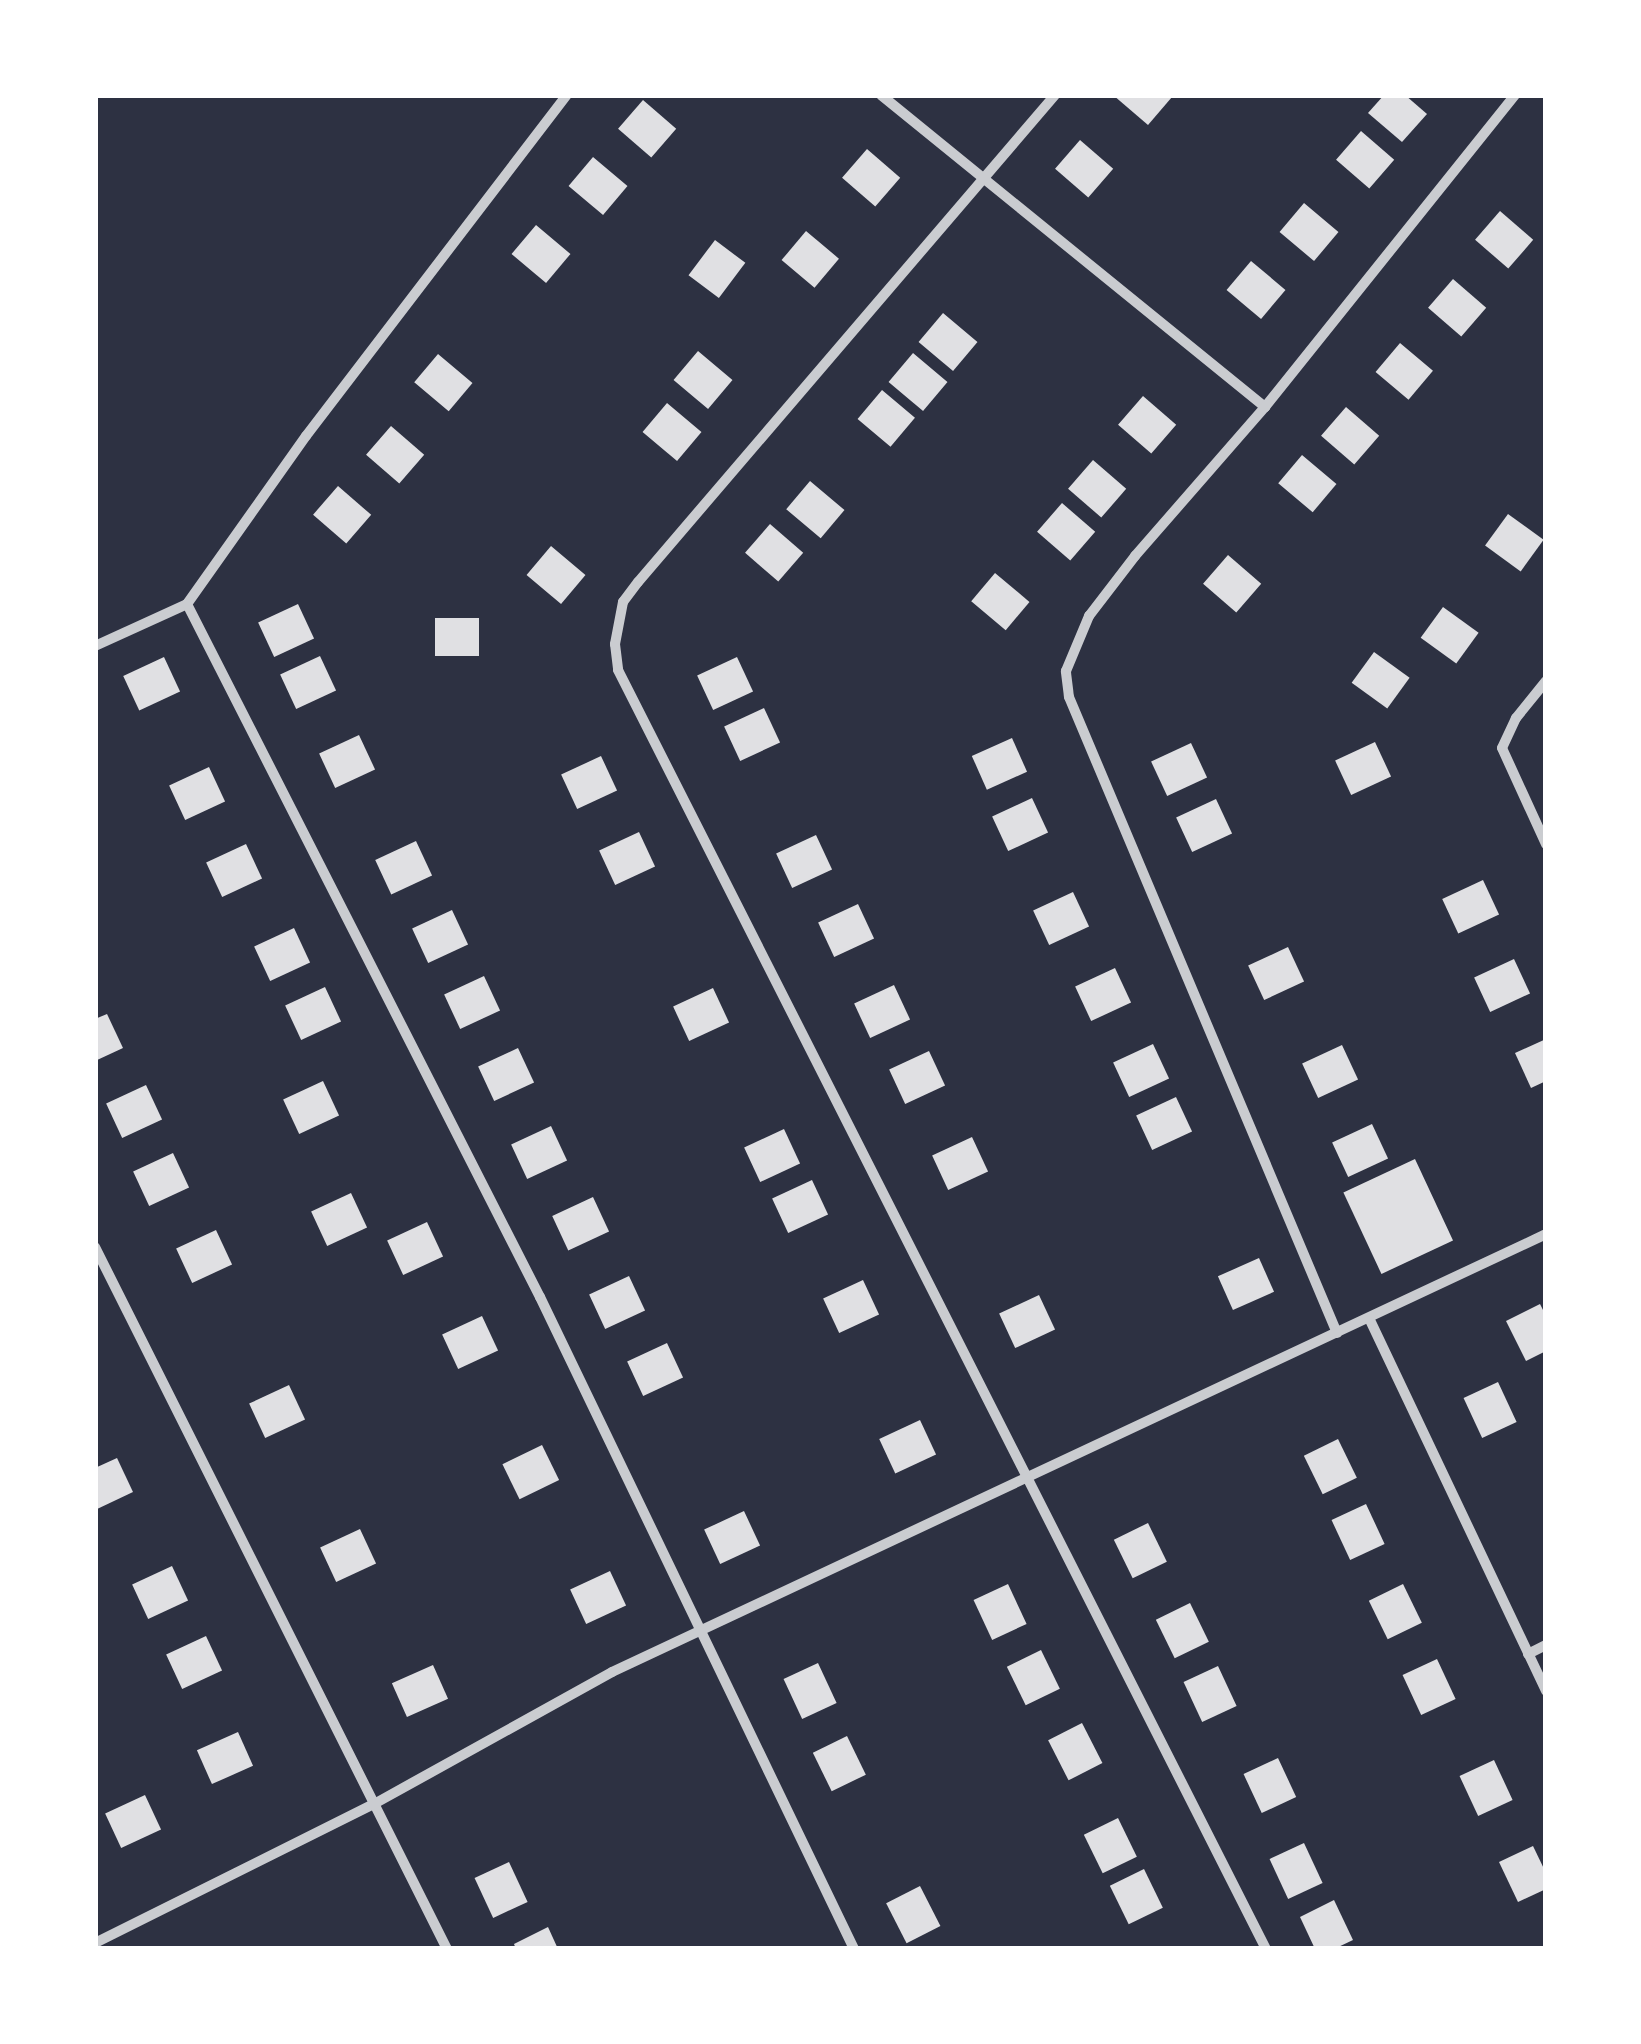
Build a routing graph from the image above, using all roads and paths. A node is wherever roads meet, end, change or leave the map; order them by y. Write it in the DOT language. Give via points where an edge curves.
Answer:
graph roads {
  1 [pos="567,95"];
  2 [pos="881,95"];
  3 [pos="1055,95"];
  4 [pos="1515,95"];
  5 [pos="985,180"];
  6 [pos="1265,407"];
  7 [pos="187,604"];
  8 [pos="95,646"];
  9 [pos="1546,680"];
  10 [pos="1546,844"];
  11 [pos="1546,1234"];
  12 [pos="95,1247"];
  13 [pos="1369,1318"];
  14 [pos="1337,1333"];
  15 [pos="1024,1478"];
  16 [pos="698,1631"];
  17 [pos="1546,1645"];
  18 [pos="1528,1654"];
  19 [pos="1546,1691"];
  20 [pos="374,1804"];
  21 [pos="95,1944"];
  22 [pos="447,1949"];
  23 [pos="854,1949"];
  24 [pos="1266,1949"];
  1 -- 7 [label="street" via="306,436"];
  2 -- 5 [label="street"];
  3 -- 5 [label="street"];
  4 -- 6 [label="street"];
  5 -- 6 [label="street"];
  5 -- 15 [label="street" via="638,582 623,602 615,644 618,670"];
  6 -- 14 [label="street" via="1089,616 1066,671 1068,697"];
  7 -- 8 [label="street"];
  7 -- 16 [label="street" via="540,1297"];
  9 -- 10 [label="street" via="1502,748"];
  11 -- 13 [label="street"];
  12 -- 20 [label="street"];
  13 -- 14 [label="street"];
  13 -- 18 [label="street"];
  14 -- 15 [label="street"];
  15 -- 16 [label="street"];
  15 -- 24 [label="street"];
  16 -- 20 [label="street"];
  16 -- 23 [label="street"];
  17 -- 18 [label="street"];
  18 -- 19 [label="street"];
  20 -- 21 [label="street"];
  20 -- 22 [label="street"];
}
